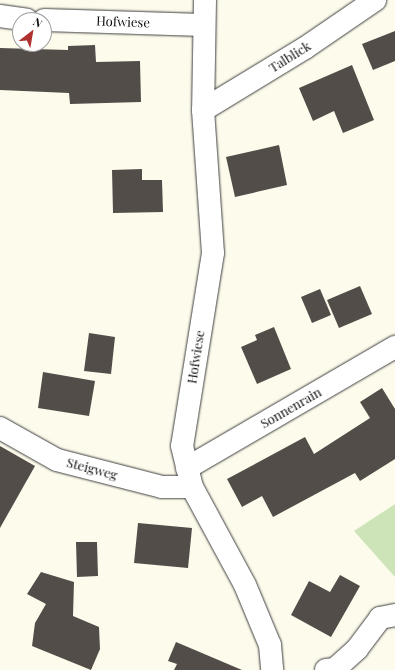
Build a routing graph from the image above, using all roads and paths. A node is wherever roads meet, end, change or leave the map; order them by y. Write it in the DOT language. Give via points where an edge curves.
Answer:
graph roads {
  1 [pos="205,0"];
  2 [pos="375,0"];
  3 [pos="0,16"];
  4 [pos="12,18"];
  5 [pos="52,20"];
  6 [pos="203,25"];
  7 [pos="203,110"];
  8 [pos="395,347"];
  9 [pos="0,428"];
  10 [pos="190,478"];
  11 [pos="395,615"];
  12 [pos="272,670"];
  13 [pos="326,670"];
  1 -- 6 [label="street, Hofwiese"];
  2 -- 7 [label="street, Talblick" via="305,48"];
  3 -- 4 [label="street"];
  5 -- 6 [label="street, Hofwiese"];
  6 -- 7 [label="street, Hofwiese"];
  7 -- 10 [label="street, Hofwiese" via="213,253 182,446"];
  8 -- 10 [label="street, Sonnenrain"];
  9 -- 10 [label="street, Steigweg" via="57,460 162,487"];
  10 -- 12 [label="street, Hofwiese" via="246,585 270,645"];
  11 -- 13 [label="street" via="380,618 357,649 335,669"];
}
